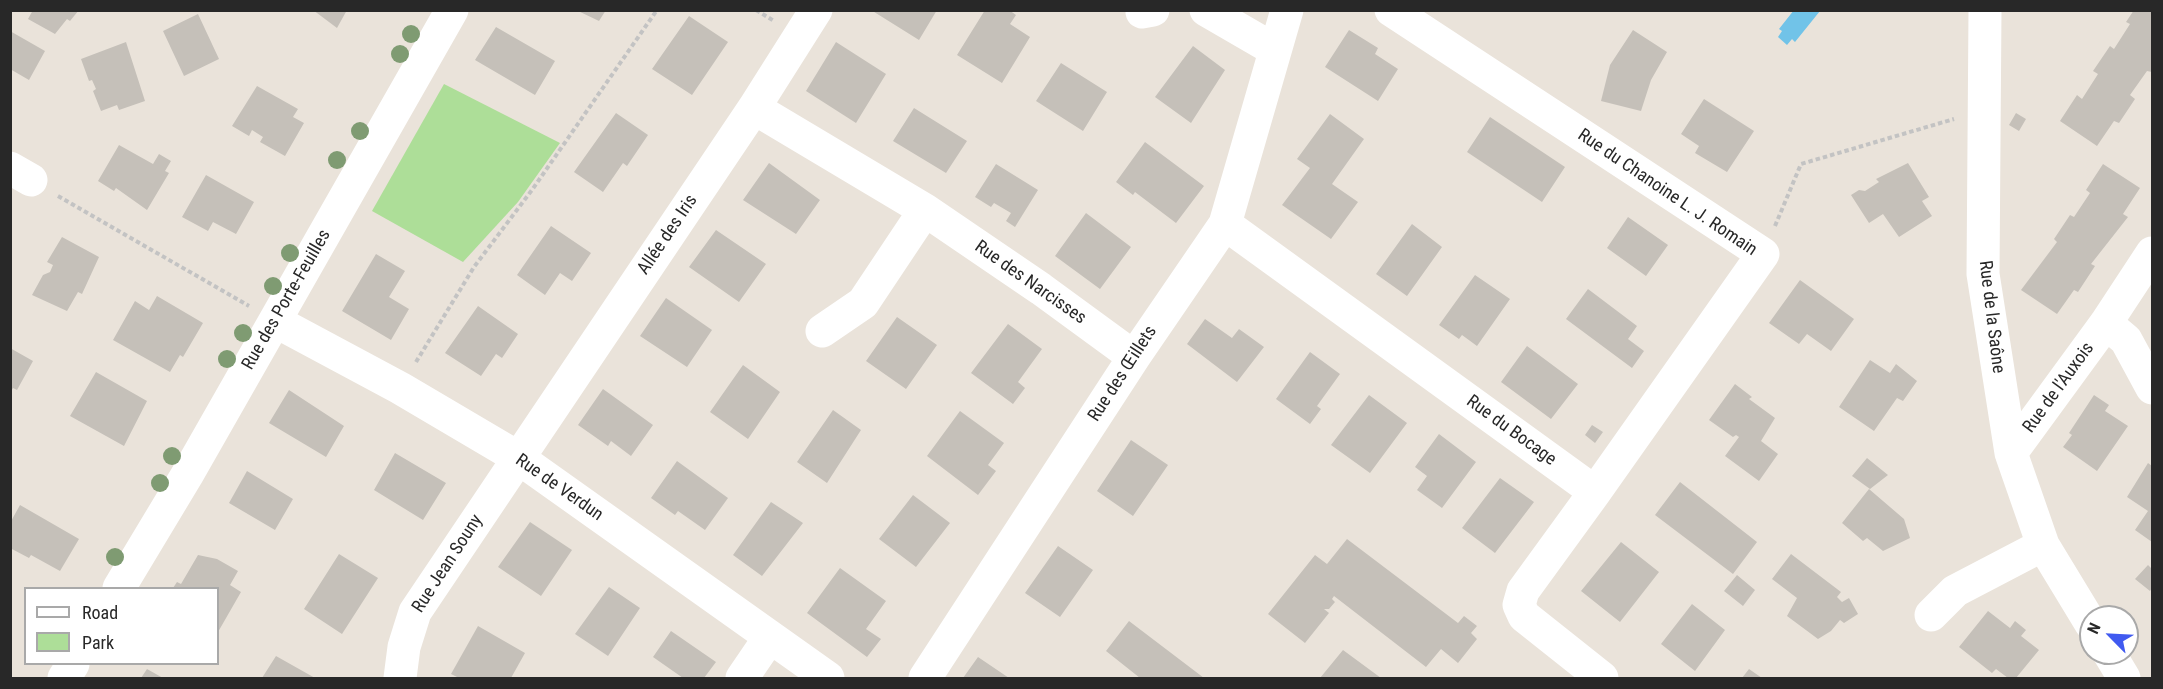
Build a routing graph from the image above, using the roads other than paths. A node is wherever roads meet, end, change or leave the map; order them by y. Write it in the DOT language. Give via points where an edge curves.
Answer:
graph roads {
  1 [pos="452,10"];
  2 [pos="816,10"];
  3 [pos="1206,10"];
  4 [pos="1287,10"];
  5 [pos="1390,10"];
  6 [pos="1985,10"];
  7 [pos="1275,50"];
  8 [pos="754,108"];
  9 [pos="925,210"];
  10 [pos="1225,224"];
  11 [pos="2152,253"];
  12 [pos="275,321"];
  13 [pos="2106,323"];
  14 [pos="822,331"];
  15 [pos="1134,357"];
  16 [pos="2152,388"];
  17 [pos="2011,453"];
  18 [pos="517,457"];
  19 [pos="1595,492"];
  20 [pos="2043,545"];
  21 [pos="119,587"];
  22 [pos="2079,605"];
  23 [pos="1931,615"];
  24 [pos="770,637"];
  25 [pos="72,665"];
  26 [pos="2116,665"];
  27 [pos="64,678"];
  28 [pos="400,678"];
  29 [pos="742,678"];
  30 [pos="828,678"];
  31 [pos="925,678"];
  32 [pos="1602,678"];
  33 [pos="2124,678"];
  1 -- 12 [label="street, Rue des Porte-Feuilles"];
  2 -- 8 [label="street, Allée des Iris"];
  3 -- 7 [label="street"];
  4 -- 7 [label="street, Rue des Œillets"];
  5 -- 19 [label="street, Rue du Chanoine L. J. Romain" via="1763,254"];
  6 -- 17 [label="street, Rue de la Saône" via="1983,274"];
  7 -- 10 [label="street, Rue des Œillets"];
  8 -- 9 [label="street, Rue des Narcisses"];
  8 -- 18 [label="street, Allée des Iris"];
  9 -- 14 [label="street" via="863,303"];
  9 -- 15 [label="street, Rue des Narcisses"];
  10 -- 15 [label="street, Rue des Œillets"];
  10 -- 19 [label="street, Rue du Bocage"];
  11 -- 13 [label="street, Rue de l'Auxois"];
  12 -- 18 [label="street, Rue de Verdun"];
  12 -- 21 [label="street, Rue des Porte-Feuilles"];
  13 -- 16 [label="street, Rue de l'Auxois" via="2126,340"];
  13 -- 17 [label="street, Rue de l'Auxois"];
  15 -- 31 [label="street, Rue des Œillets"];
  17 -- 20 [label="street, Rue de la Saône"];
  18 -- 24 [label="street, Rue de Verdun"];
  18 -- 28 [label="street, Rue Jean Souny" via="415,612"];
  19 -- 32 [label="street" via="1523,591 1519,605 1524,616"];
  20 -- 22 [label="street, Rue de la Saône"];
  20 -- 23 [label="street" via="1955,591"];
  24 -- 29 [label="street"];
  24 -- 30 [label="street, Rue de Verdun"];
  25 -- 27 [label="street"];
  26 -- 33 [label="street"];
}
